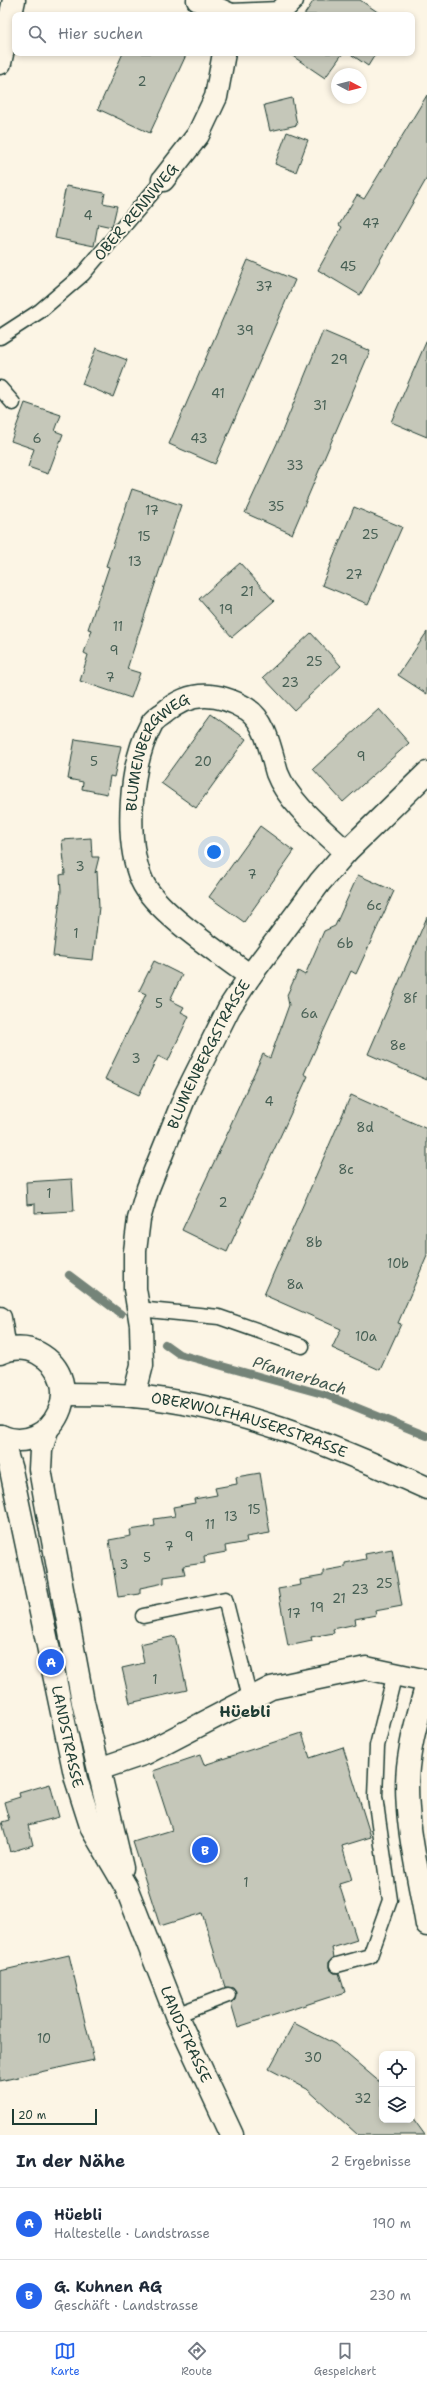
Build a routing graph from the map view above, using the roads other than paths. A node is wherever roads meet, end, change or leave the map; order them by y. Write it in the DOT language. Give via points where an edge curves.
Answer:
graph roads {
  1 [pos="14,0"];
  2 [pos="198,0"];
  3 [pos="292,0"];
  4 [pos="224,12"];
  5 [pos="280,12"];
  6 [pos="223,56"];
  7 [pos="0,63"];
  8 [pos="163,180"];
  9 [pos="0,337"];
  10 [pos="0,388"];
  11 [pos="13,402"];
  12 [pos="427,773"];
  13 [pos="346,852"];
  14 [pos="250,976"];
  15 [pos="139,1317"];
  16 [pos="0,1318"];
  17 [pos="302,1346"];
  18 [pos="3,1351"];
  19 [pos="64,1394"];
  20 [pos="134,1396"];
  21 [pos="47,1430"];
  22 [pos="1,1436"];
  23 [pos="427,1488"];
  24 [pos="143,1616"];
  25 [pos="395,1673"];
  26 [pos="427,1680"];
  27 [pos="427,1684"];
  28 [pos="250,1698"];
  29 [pos="99,1769"];
  30 [pos="126,1887"];
  31 [pos="427,1925"];
  32 [pos="337,1966"];
  33 [pos="228,1995"];
  34 [pos="176,2015"];
  35 [pos="232,2135"];
  1 -- 7 [label="street"];
  2 -- 4 [label="street"];
  3 -- 5 [label="street"];
  6 -- 8 [label="street, OBER RENNWEG" via="216,97 198,135"];
  8 -- 9 [label="lane, OBER RENNWEG" via="83,274 40,311"];
  10 -- 11 [label="lane"];
  12 -- 13 [label="street, BLUMENBERGSTRASSE"];
  13 -- 14 [label="street, BLUMENBERGSTRASSE" via="320,882"];
  13 -- 14 [label="street, BLUMENBERGWEG" via="288,794 278,774 267,735 248,710 222,696 195,696 172,705 151,724 140,751 133,784 132,841 142,881 161,908"];
  14 -- 15 [label="street, BLUMENBERGSTRASSE" via="229,1008 186,1094 148,1188 139,1219 135,1251 135,1289"];
  15 -- 17 [label="lane" via="219,1317"];
  15 -- 20 [label="street, BLUMENBERGSTRASSE" via="142,1365"];
  16 -- 18 [label="street"];
  18 -- 19 [label="street" via="20,1348 46,1357 62,1380"];
  19 -- 20 [label="street, OBERWOLFHAUSERSTRASSE"];
  19 -- 21 [label="street" via="62,1408"];
  20 -- 23 [label="street, OBERWOLFHAUSERSTRASSE" via="193,1406 261,1422 342,1451"];
  21 -- 22 [label="street" via="35,1437 21,1440"];
  21 -- 29 [label="street, LANDSTRASSE" via="41,1450 40,1468 83,1702"];
  22 -- 30 [label="street, LANDSTRASSE" via="76,1779 92,1828"];
  24 -- 28 [label="lane" via="225,1599"];
  25 -- 26 [label="street"];
  25 -- 28 [label="street" via="366,1668 271,1688"];
  25 -- 32 [label="lane" via="377,1746 375,1797 390,1900 370,1956"];
  27 -- 31 [label="street" via="414,1729 408,1769 409,1814"];
  28 -- 29 [label="street" via="146,1752"];
  29 -- 30 [label="street, LANDSTRASSE"];
  30 -- 34 [label="street, LANDSTRASSE"];
  33 -- 34 [label="lane"];
  34 -- 35 [label="street, LANDSTRASSE"];
}
